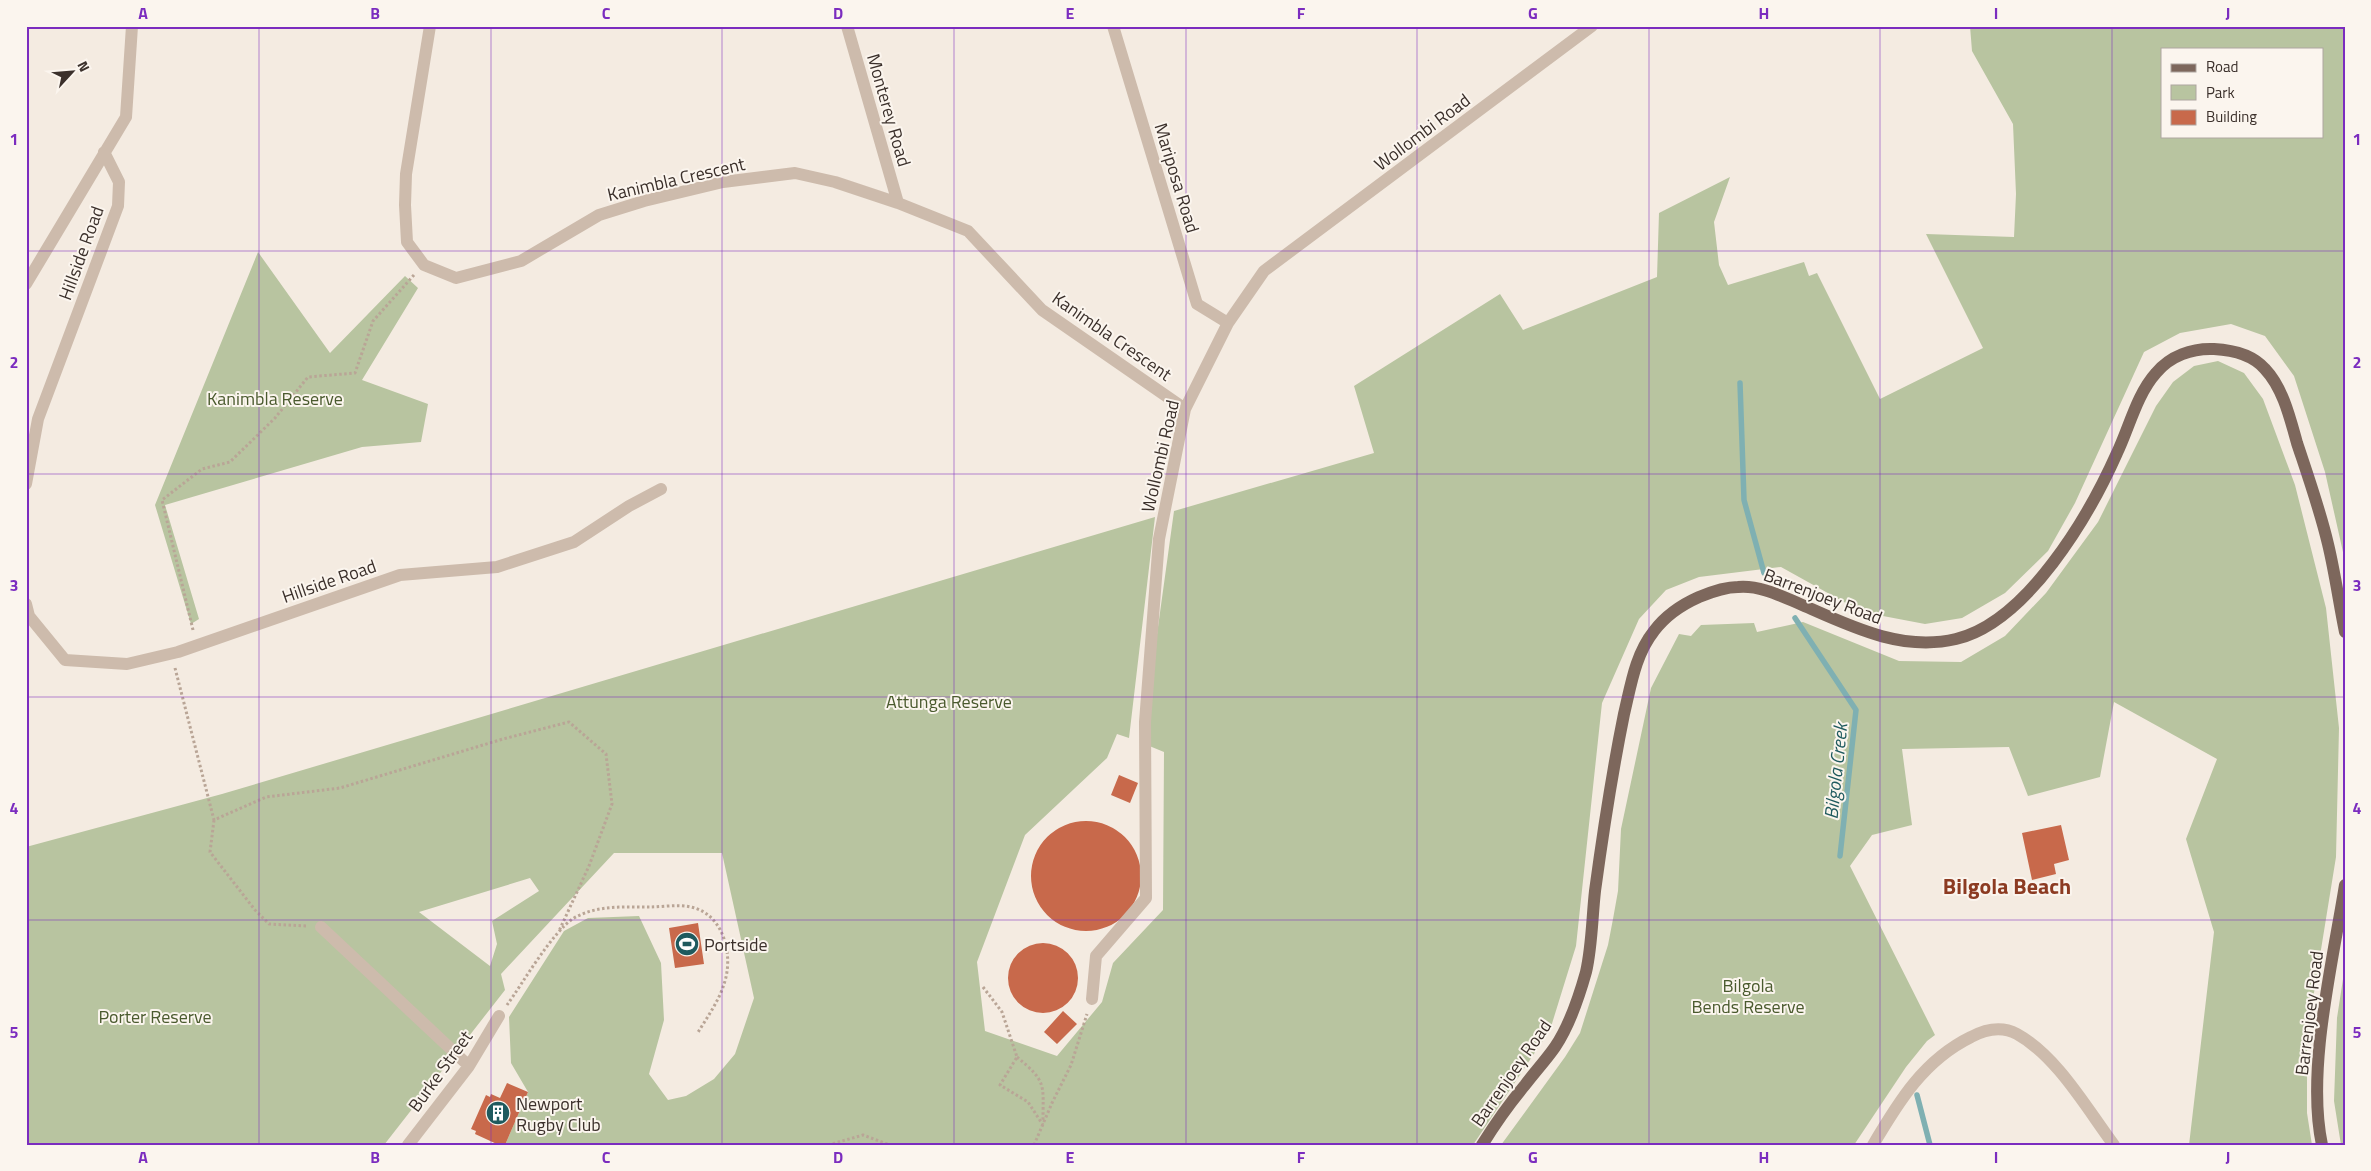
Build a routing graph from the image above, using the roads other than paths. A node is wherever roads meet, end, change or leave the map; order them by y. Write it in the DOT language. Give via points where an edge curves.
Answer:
graph roads {
  1 [pos="132,26"];
  2 [pos="430,26"];
  3 [pos="847,26"];
  4 [pos="1114,26"];
  5 [pos="1592,26"];
  6 [pos="104,152"];
  7 [pos="898,203"];
  8 [pos="26,284"];
  9 [pos="1228,324"];
  10 [pos="1186,409"];
  11 [pos="26,484"];
  12 [pos="661,489"];
  13 [pos="26,604"];
  14 [pos="2345,632"];
  15 [pos="2345,885"];
  16 [pos="321,927"];
  17 [pos="1092,998"];
  18 [pos="499,1016"];
  19 [pos="470,1066"];
  20 [pos="408,1145"];
  21 [pos="1482,1145"];
  22 [pos="1873,1145"];
  23 [pos="2114,1145"];
  24 [pos="2322,1145"];
  1 -- 6 [label="street" via="126,117"];
  2 -- 7 [label="street, Kanimbla Crescent" via="406,174 407,242 424,265 456,278 521,261 599,215 723,182 795,173 835,182"];
  3 -- 7 [label="street, Monterey Road"];
  4 -- 9 [label="street, Mariposa Road" via="1197,304"];
  5 -- 9 [label="street, Wollombi Road" via="1264,271"];
  6 -- 8 [label="street, Hillside Road"];
  6 -- 11 [label="street, Hillside Road" via="119,182 118,206 38,419"];
  7 -- 10 [label="street, Kanimbla Crescent" via="968,231 1042,310"];
  9 -- 10 [label="street, Wollombi Road"];
  10 -- 17 [label="street, Wollombi Road" via="1159,539 1145,722 1146,898 1096,956"];
  12 -- 13 [label="street, Hillside Road" via="574,542 497,568 400,575 172,654 127,664 65,660 29,616"];
  14 -- 21 [label="main road, Barrenjoey Road" via="2328,543 2277,384 2264,366 2246,354 2206,348 2179,355 2154,374 2116,457 2073,535 2039,580 1980,630 1944,641 1889,639 1871,635 1778,595 1751,587 1737,586 1684,604 1671,612 1652,633 1632,677 1614,764 1587,967 1577,1001 1556,1046"];
  15 -- 24 [label="main road, Barrenjoey Road" via="2322,1027 2318,1080"];
  16 -- 19 [label="street"];
  18 -- 19 [label="street, Burke Street"];
  19 -- 20 [label="street, Burke Street"];
  22 -- 23 [label="street" via="1899,1101 1931,1063 1968,1038 1999,1029 2017,1034 2043,1053"];
}
